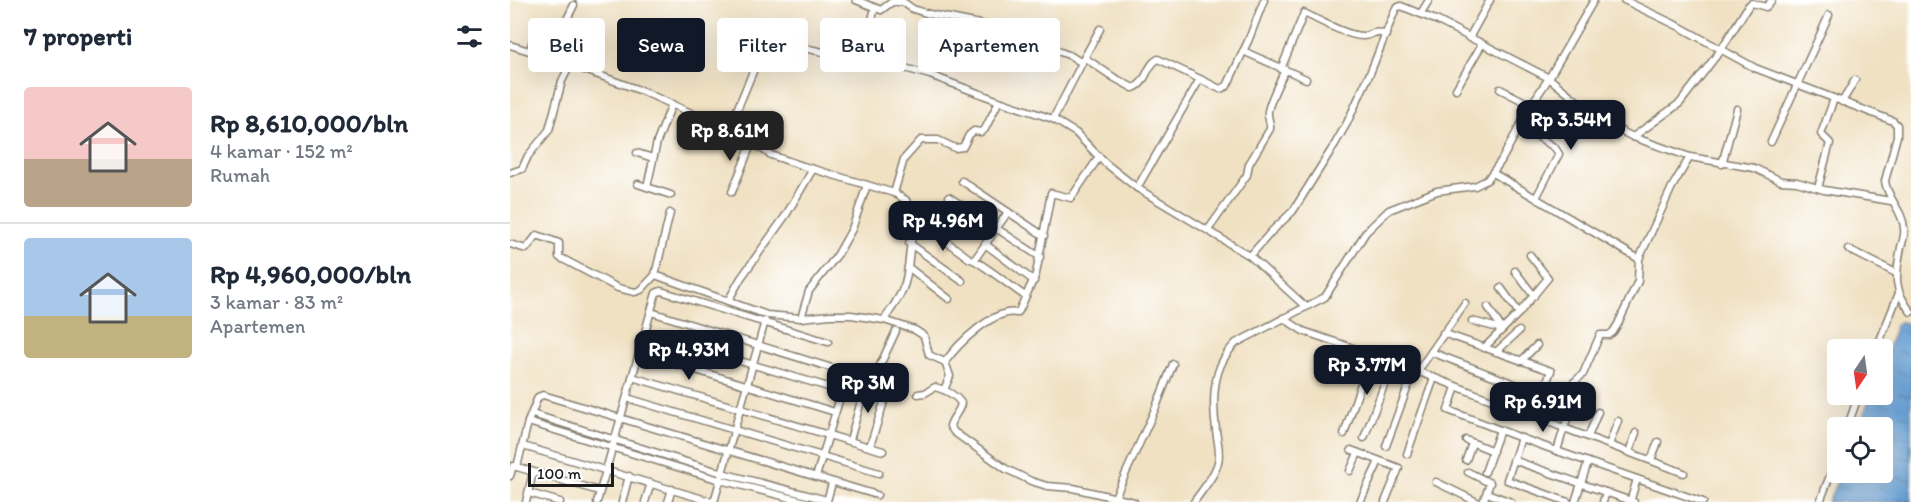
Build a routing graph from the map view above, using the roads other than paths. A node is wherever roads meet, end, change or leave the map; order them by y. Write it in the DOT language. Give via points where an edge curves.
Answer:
graph roads {
  1 [pos="856,0"];
  2 [pos="1264,0"];
  3 [pos="1429,0"];
  4 [pos="1490,0"];
  5 [pos="1592,0"];
  6 [pos="1624,0"];
  7 [pos="1772,0"];
  8 [pos="574,5"];
  9 [pos="875,8"];
  10 [pos="1421,13"];
  11 [pos="1829,15"];
  12 [pos="568,18"];
  13 [pos="872,18"];
  14 [pos="1100,30"];
  15 [pos="1386,35"];
  16 [pos="1469,38"];
  17 [pos="1482,44"];
  18 [pos="510,45"];
  19 [pos="528,50"];
  20 [pos="820,51"];
  21 [pos="1243,51"];
  22 [pos="1720,51"];
  23 [pos="1083,60"];
  24 [pos="906,68"];
  25 [pos="1283,69"];
  26 [pos="567,72"];
  27 [pos="589,72"];
  28 [pos="1549,78"];
  29 [pos="1200,79"];
  30 [pos="1306,79"];
  31 [pos="1855,80"];
  32 [pos="1798,86"];
  33 [pos="1456,89"];
  34 [pos="1500,89"];
  35 [pos="1834,99"];
  36 [pos="999,101"];
  37 [pos="1842,102"];
  38 [pos="672,104"];
  39 [pos="1531,105"];
  40 [pos="1737,109"];
  41 [pos="1053,119"];
  42 [pos="732,120"];
  43 [pos="1521,125"];
  44 [pos="1633,137"];
  45 [pos="752,142"];
  46 [pos="1771,142"];
  47 [pos="637,153"];
  48 [pos="1099,157"];
  49 [pos="1690,157"];
  50 [pos="653,158"];
  51 [pos="1722,164"];
  52 [pos="813,169"];
  53 [pos="510,173"];
  54 [pos="1493,173"];
  55 [pos="962,181"];
  56 [pos="639,184"];
  57 [pos="867,184"];
  58 [pos="647,187"];
  59 [pos="1137,188"];
  60 [pos="1818,188"];
  61 [pos="732,192"];
  62 [pos="894,193"];
  63 [pos="671,195"];
  64 [pos="948,197"];
  65 [pos="1536,198"];
  66 [pos="1891,201"];
  67 [pos="1008,212"];
  68 [pos="670,213"];
  69 [pos="916,219"];
  70 [pos="996,229"];
  71 [pos="1208,230"];
  72 [pos="1044,236"];
  73 [pos="909,243"];
  74 [pos="510,244"];
  75 [pos="985,244"];
  76 [pos="1848,249"];
  77 [pos="1530,255"];
  78 [pos="1250,256"];
  79 [pos="1040,257"];
  80 [pos="975,259"];
  81 [pos="1639,259"];
  82 [pos="908,267"];
  83 [pos="1515,271"];
  84 [pos="1896,273"];
  85 [pos="655,275"];
  86 [pos="962,281"];
  87 [pos="1034,281"];
  88 [pos="1501,288"];
  89 [pos="1899,293"];
  90 [pos="1025,296"];
  91 [pos="1534,296"];
  92 [pos="949,299"];
  93 [pos="728,302"];
  94 [pos="1465,303"];
  95 [pos="1306,307"];
  96 [pos="1488,307"];
  97 [pos="651,312"];
  98 [pos="1911,312"];
  99 [pos="1519,313"];
  100 [pos="767,315"];
  101 [pos="1494,316"];
  102 [pos="801,318"];
  103 [pos="1283,318"];
  104 [pos="884,320"];
  105 [pos="1472,321"];
  106 [pos="764,323"];
  107 [pos="1487,325"];
  108 [pos="1502,329"];
  109 [pos="896,331"];
  110 [pos="1519,331"];
  111 [pos="645,333"];
  112 [pos="1443,333"];
  113 [pos="1880,339"];
  114 [pos="828,342"];
  115 [pos="759,344"];
  116 [pos="1537,345"];
  117 [pos="1484,348"];
  118 [pos="1431,352"];
  119 [pos="1496,352"];
  120 [pos="639,353"];
  121 [pos="1371,354"];
  122 [pos="1521,361"];
  123 [pos="945,362"];
  124 [pos="1393,362"];
  125 [pos="1173,364"];
  126 [pos="753,365"];
  127 [pos="879,367"];
  128 [pos="1416,371"];
  129 [pos="632,377"];
  130 [pos="874,378"];
  131 [pos="1434,378"];
  132 [pos="891,380"];
  133 [pos="1573,383"];
  134 [pos="903,384"];
  135 [pos="747,386"];
  136 [pos="1456,387"];
  137 [pos="944,390"];
  138 [pos="842,391"];
  139 [pos="918,394"];
  140 [pos="1542,394"];
  141 [pos="627,398"];
  142 [pos="741,408"];
  143 [pos="835,412"];
  144 [pos="1598,412"];
  145 [pos="532,414"];
  146 [pos="620,420"];
  147 [pos="1618,421"];
  148 [pos="528,422"];
  149 [pos="1564,428"];
  150 [pos="735,429"];
  151 [pos="1500,430"];
  152 [pos="1636,432"];
  153 [pos="1344,434"];
  154 [pos="828,435"];
  155 [pos="1588,437"];
  156 [pos="1364,438"];
  157 [pos="1521,438"];
  158 [pos="850,441"];
  159 [pos="1658,442"];
  160 [pos="613,443"];
  161 [pos="1609,445"];
  162 [pos="523,446"];
  163 [pos="870,446"];
  164 [pos="1386,446"];
  165 [pos="729,451"];
  166 [pos="883,451"];
  167 [pos="1492,451"];
  168 [pos="1557,451"];
  169 [pos="1629,452"];
  170 [pos="1407,454"];
  171 [pos="822,457"];
  172 [pos="1467,460"];
  173 [pos="1514,460"];
  174 [pos="1651,460"];
  175 [pos="1379,461"];
  176 [pos="1588,462"];
  177 [pos="513,466"];
  178 [pos="606,470"];
  179 [pos="1350,471"];
  180 [pos="534,472"];
  181 [pos="879,472"];
  182 [pos="1468,472"];
  183 [pos="1485,472"];
  184 [pos="1684,472"];
  185 [pos="510,476"];
  186 [pos="629,476"];
  187 [pos="721,476"];
  188 [pos="816,477"];
  189 [pos="1637,479"];
  190 [pos="1436,482"];
  191 [pos="651,483"];
  192 [pos="832,483"];
  193 [pos="1581,483"];
  194 [pos="1827,483"];
  195 [pos="672,489"];
  196 [pos="599,491"];
  197 [pos="1606,492"];
  198 [pos="529,493"];
  199 [pos="1486,493"];
  200 [pos="877,495"];
  201 [pos="1115,497"];
  202 [pos="693,499"];
  203 [pos="827,501"];
  204 [pos="526,502"];
  205 [pos="560,502"];
  206 [pos="597,502"];
  207 [pos="622,502"];
  208 [pos="645,502"];
  209 [pos="668,502"];
  210 [pos="713,502"];
  211 [pos="806,502"];
  212 [pos="1134,502"];
  213 [pos="1194,502"];
  214 [pos="1360,502"];
  215 [pos="1385,502"];
  216 [pos="1477,502"];
  217 [pos="1483,502"];
  218 [pos="1511,502"];
  219 [pos="1568,502"];
  220 [pos="1575,502"];
  221 [pos="1603,502"];
  222 [pos="1631,502"];
  223 [pos="1703,502"];
  224 [pos="1820,502"];
  1 -- 9 [label="street"];
  2 -- 21 [label="street"];
  3 -- 10 [label="street"];
  4 -- 16 [label="street"];
  5 -- 28 [label="street"];
  6 -- 22 [label="street"];
  7 -- 22 [label="street" via="1764,7 1749,5"];
  8 -- 12 [label="street"];
  9 -- 13 [label="street"];
  9 -- 23 [label="street" via="903,2 929,14 995,27"];
  10 -- 15 [label="street" via="1396,8"];
  10 -- 16 [label="street"];
  11 -- 32 [label="street"];
  14 -- 23 [label="street"];
  15 -- 25 [label="street" via="1351,33 1304,13"];
  15 -- 78 [label="street" via="1335,144 1293,211"];
  16 -- 17 [label="street"];
  17 -- 28 [label="street"];
  17 -- 33 [label="street"];
  18 -- 19 [label="street"];
  20 -- 42 [label="street" via="768,40"];
  21 -- 25 [label="street"];
  21 -- 29 [label="street" via="1223,89"];
  22 -- 32 [label="street"];
  22 -- 44 [label="street" via="1680,103"];
  23 -- 29 [label="street" via="1133,88 1141,84 1158,58"];
  23 -- 41 [label="street"];
  24 -- 36 [label="street"];
  25 -- 30 [label="street"];
  25 -- 71 [label="street" via="1269,106 1270,129 1249,164 1247,175"];
  26 -- 53 [label="street" via="549,130 522,169"];
  27 -- 38 [label="street"];
  28 -- 39 [label="street"];
  28 -- 44 [label="street" via="1603,122"];
  29 -- 59 [label="street"];
  31 -- 37 [label="street"];
  32 -- 35 [label="street"];
  32 -- 46 [label="street"];
  34 -- 39 [label="street"];
  35 -- 37 [label="street"];
  35 -- 60 [label="street" via="1821,134 1830,143"];
  36 -- 41 [label="street"];
  36 -- 62 [label="street" via="985,129 969,135 963,147 921,140 904,159"];
  37 -- 66 [label="street" via="1898,125 1885,177"];
  38 -- 42 [label="street" via="715,123"];
  38 -- 50 [label="street"];
  39 -- 43 [label="street"];
  40 -- 51 [label="street"];
  41 -- 48 [label="street" via="1076,133"];
  42 -- 45 [label="street"];
  43 -- 54 [label="street"];
  43 -- 65 [label="street" via="1559,154"];
  44 -- 49 [label="street"];
  45 -- 52 [label="street" via="771,154"];
  45 -- 61 [label="street"];
  47 -- 50 [label="street"];
  48 -- 59 [label="street"];
  48 -- 72 [label="street" via="1071,198 1051,193"];
  49 -- 51 [label="street"];
  49 -- 81 [label="street"];
  50 -- 58 [label="street"];
  51 -- 60 [label="street" via="1754,168 1781,181"];
  52 -- 57 [label="street"];
  52 -- 93 [label="street"];
  54 -- 65 [label="street"];
  54 -- 95 [label="street" via="1482,184 1437,191 1381,215 1356,246 1325,297"];
  55 -- 67 [label="street"];
  56 -- 58 [label="street"];
  57 -- 62 [label="street"];
  57 -- 102 [label="street" via="846,241 809,291"];
  58 -- 63 [label="street"];
  59 -- 71 [label="street"];
  60 -- 66 [label="street"];
  62 -- 69 [label="street" via="906,200"];
  64 -- 70 [label="street"];
  65 -- 81 [label="street"];
  66 -- 84 [label="street" via="1905,229"];
  67 -- 70 [label="street"];
  67 -- 72 [label="street"];
  68 -- 85 [label="street"];
  69 -- 73 [label="street"];
  69 -- 80 [label="street"];
  70 -- 75 [label="street"];
  70 -- 79 [label="street"];
  71 -- 78 [label="street"];
  72 -- 79 [label="street"];
  73 -- 82 [label="street"];
  73 -- 86 [label="street"];
  74 -- 85 [label="street" via="525,249 537,235 559,243 559,257 626,291 640,291"];
  75 -- 80 [label="street"];
  75 -- 87 [label="street"];
  76 -- 84 [label="street"];
  77 -- 91 [label="street" via="1548,279"];
  78 -- 95 [label="street"];
  79 -- 87 [label="street"];
  80 -- 90 [label="street"];
  81 -- 133 [label="street" via="1638,281 1618,324 1609,335 1600,335 1583,374"];
  82 -- 92 [label="street"];
  82 -- 104 [label="street" via="904,287"];
  83 -- 91 [label="street"];
  84 -- 89 [label="street"];
  85 -- 93 [label="street"];
  87 -- 90 [label="street"];
  88 -- 99 [label="street"];
  89 -- 98 [label="street"];
  89 -- 113 [label="street"];
  90 -- 123 [label="street" via="1018,312 1005,312 969,334"];
  91 -- 99 [label="street"];
  93 -- 100 [label="street"];
  94 -- 112 [label="street"];
  95 -- 103 [label="street"];
  96 -- 101 [label="street"];
  97 -- 106 [label="street" via="655,294 661,291"];
  97 -- 111 [label="street"];
  97 -- 115 [label="street"];
  99 -- 108 [label="street"];
  100 -- 102 [label="street"];
  100 -- 106 [label="street"];
  101 -- 107 [label="street"];
  101 -- 108 [label="street"];
  102 -- 104 [label="street" via="851,315"];
  103 -- 121 [label="street" via="1303,331"];
  103 -- 213 [label="street" via="1236,342 1222,362 1214,389 1218,465"];
  104 -- 123 [label="street" via="922,334 927,352"];
  105 -- 107 [label="street"];
  106 -- 114 [label="street"];
  106 -- 115 [label="street"];
  107 -- 108 [label="street"];
  108 -- 117 [label="street"];
  109 -- 127 [label="street"];
  110 -- 119 [label="street"];
  111 -- 120 [label="street"];
  111 -- 126 [label="street"];
  112 -- 117 [label="street"];
  112 -- 118 [label="street"];
  115 -- 126 [label="street"];
  115 -- 138 [label="street" via="845,372"];
  116 -- 122 [label="street"];
  117 -- 119 [label="street"];
  118 -- 128 [label="street"];
  118 -- 140 [label="street"];
  119 -- 122 [label="street"];
  120 -- 129 [label="street"];
  120 -- 135 [label="street"];
  121 -- 124 [label="street"];
  121 -- 153 [label="street"];
  122 -- 140 [label="street" via="1551,371"];
  123 -- 137 [label="street" via="950,376"];
  124 -- 128 [label="street"];
  124 -- 156 [label="street"];
  125 -- 201 [label="street"];
  126 -- 135 [label="street"];
  126 -- 138 [label="street"];
  127 -- 130 [label="street"];
  127 -- 132 [label="street"];
  128 -- 131 [label="street"];
  128 -- 164 [label="street"];
  129 -- 141 [label="street"];
  129 -- 142 [label="street"];
  130 -- 132 [label="street"];
  130 -- 158 [label="street" via="867,380"];
  131 -- 136 [label="street"];
  131 -- 170 [label="street"];
  132 -- 134 [label="street"];
  132 -- 163 [label="street"];
  135 -- 142 [label="street"];
  135 -- 143 [label="street"];
  136 -- 149 [label="street"];
  136 -- 151 [label="street" via="1448,410"];
  137 -- 139 [label="street" via="933,387"];
  137 -- 201 [label="street" via="961,403 950,426 954,432 1006,469 1047,486"];
  138 -- 143 [label="street"];
  140 -- 149 [label="street" via="1572,405"];
  141 -- 146 [label="street"];
  141 -- 150 [label="street"];
  142 -- 150 [label="street"];
  142 -- 154 [label="street"];
  143 -- 154 [label="street"];
  144 -- 155 [label="street"];
  145 -- 146 [label="street" via="538,397 543,395"];
  145 -- 148 [label="street"];
  145 -- 160 [label="street"];
  146 -- 160 [label="street"];
  146 -- 165 [label="street"];
  147 -- 161 [label="street"];
  148 -- 160 [label="street"];
  148 -- 162 [label="street"];
  149 -- 155 [label="street"];
  149 -- 168 [label="street"];
  150 -- 165 [label="street"];
  150 -- 171 [label="street"];
  151 -- 157 [label="street"];
  151 -- 167 [label="street"];
  152 -- 169 [label="street"];
  154 -- 158 [label="street"];
  154 -- 171 [label="street"];
  155 -- 161 [label="street"];
  157 -- 168 [label="street"];
  157 -- 173 [label="street"];
  158 -- 163 [label="street"];
  159 -- 174 [label="street"];
  160 -- 178 [label="street"];
  160 -- 187 [label="street"];
  161 -- 169 [label="street"];
  162 -- 177 [label="street"];
  162 -- 178 [label="street"];
  163 -- 166 [label="street"];
  165 -- 187 [label="street"];
  165 -- 188 [label="street"];
  167 -- 172 [label="street" via="1469,441"];
  167 -- 183 [label="street"];
  168 -- 176 [label="street"];
  169 -- 174 [label="street"];
  171 -- 181 [label="street"];
  171 -- 188 [label="street"];
  173 -- 193 [label="street"];
  173 -- 219 [label="street" via="1507,480"];
  174 -- 184 [label="street"];
  175 -- 179 [label="street" via="1355,451"];
  175 -- 214 [label="street"];
  175 -- 215 [label="street" via="1399,468"];
  176 -- 189 [label="street"];
  176 -- 193 [label="street"];
  177 -- 180 [label="street"];
  177 -- 185 [label="street"];
  178 -- 186 [label="street"];
  178 -- 196 [label="street"];
  180 -- 196 [label="street"];
  180 -- 198 [label="street"];
  182 -- 199 [label="street" via="1490,483"];
  186 -- 191 [label="street"];
  186 -- 207 [label="street"];
  187 -- 203 [label="street"];
  187 -- 210 [label="street"];
  187 -- 211 [label="street"];
  188 -- 192 [label="street"];
  189 -- 222 [label="street"];
  189 -- 223 [label="street"];
  190 -- 216 [label="street"];
  191 -- 195 [label="street"];
  191 -- 208 [label="street"];
  192 -- 200 [label="street"];
  192 -- 203 [label="street"];
  193 -- 197 [label="street"];
  193 -- 220 [label="street"];
  194 -- 224 [label="street"];
  195 -- 202 [label="street"];
  195 -- 209 [label="street"];
  196 -- 206 [label="street"];
  197 -- 221 [label="street"];
  197 -- 222 [label="street"];
  198 -- 204 [label="street"];
  198 -- 205 [label="street"];
  199 -- 217 [label="street"];
  199 -- 218 [label="street"];
  201 -- 212 [label="street"];
  202 -- 210 [label="street"];
}
